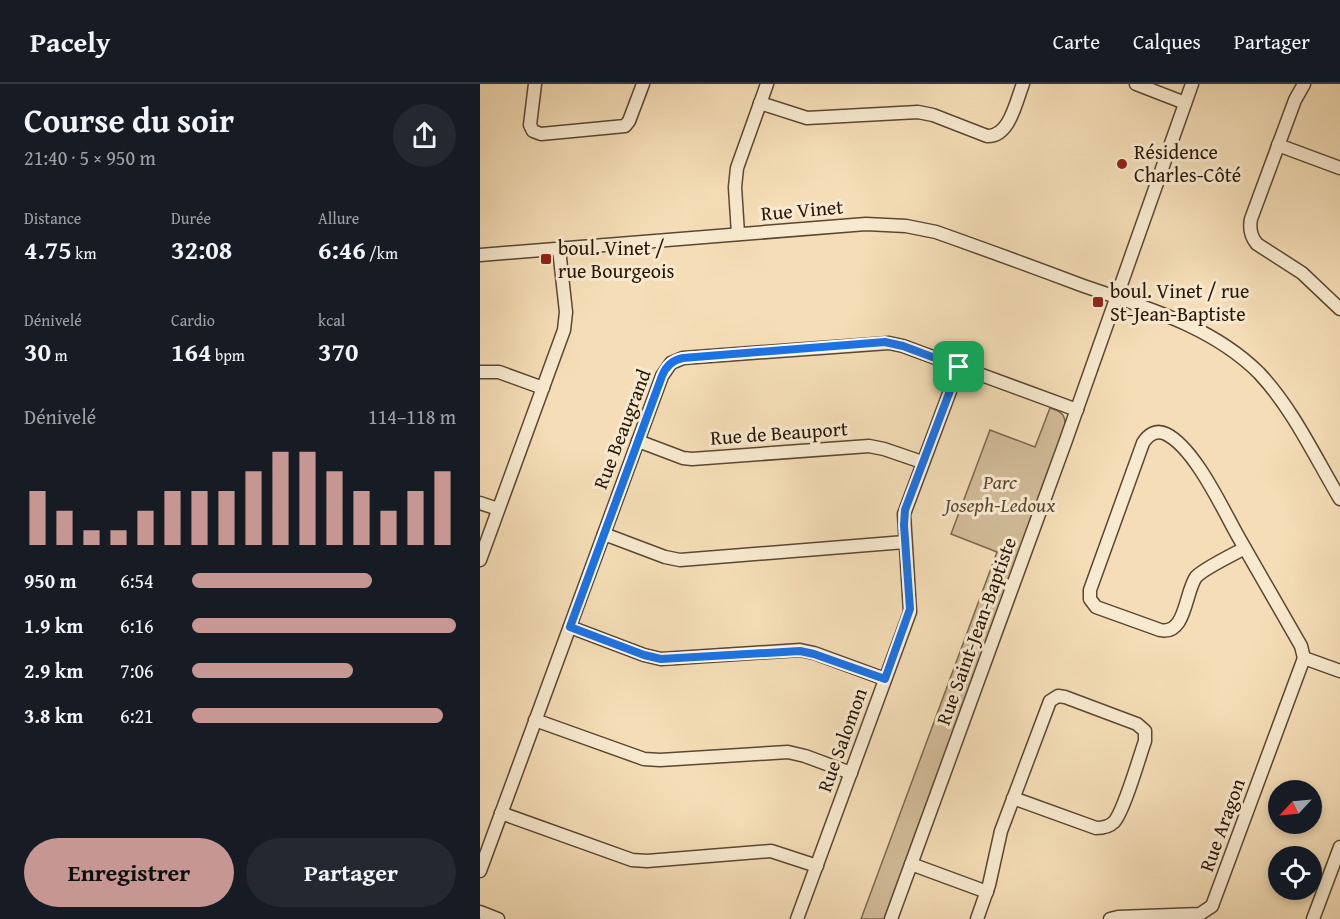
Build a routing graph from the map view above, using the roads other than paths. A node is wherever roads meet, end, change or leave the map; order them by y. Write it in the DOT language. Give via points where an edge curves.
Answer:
graph roads {
  1 [pos="535,84"];
  2 [pos="643,84"];
  3 [pos="767,84"];
  4 [pos="1023,84"];
  5 [pos="1136,84"];
  6 [pos="1192,84"];
  7 [pos="1304,84"];
  8 [pos="760,103"];
  9 [pos="1185,103"];
  10 [pos="1278,145"];
  11 [pos="1340,168"];
  12 [pos="738,234"];
  13 [pos="559,249"];
  14 [pos="480,255"];
  15 [pos="1116,297"];
  16 [pos="1340,309"];
  17 [pos="959,367"];
  18 [pos="480,372"];
  19 [pos="543,388"];
  20 [pos="1077,410"];
  21 [pos="638,441"];
  22 [pos="922,462"];
  23 [pos="1340,499"];
  24 [pos="480,502"];
  25 [pos="498,509"];
  26 [pos="604,534"];
  27 [pos="905,542"];
  28 [pos="1245,548"];
  29 [pos="480,560"];
  30 [pos="570,627"];
  31 [pos="1304,658"];
  32 [pos="1340,672"];
  33 [pos="885,679"];
  34 [pos="535,720"];
  35 [pos="851,773"];
  36 [pos="1013,798"];
  37 [pos="501,813"];
  38 [pos="1340,847"];
  39 [pos="911,864"];
  40 [pos="817,866"];
  41 [pos="480,871"];
  42 [pos="987,892"];
  43 [pos="480,912"];
  44 [pos="498,919"];
  45 [pos="797,919"];
  46 [pos="891,919"];
  47 [pos="977,919"];
  48 [pos="1110,919"];
  49 [pos="1314,919"];
  1 -- 2 [label="street" via="530,125 533,131 543,134 623,127"];
  3 -- 8 [label="street"];
  4 -- 8 [label="street" via="1005,128 993,136 918,112 812,118"];
  5 -- 9 [label="street"];
  6 -- 9 [label="street, Rue Saint-Jean-Baptiste"];
  7 -- 10 [label="street"];
  8 -- 12 [label="street" via="736,168"];
  9 -- 15 [label="street, Rue Saint-Jean-Baptiste"];
  10 -- 11 [label="street"];
  10 -- 16 [label="street" via="1251,219 1252,236 1260,246 1308,278"];
  12 -- 13 [label="street, Rue Vinet"];
  12 -- 15 [label="street, Rue Vinet" via="906,226 945,236"];
  13 -- 14 [label="street, Rue Vinet"];
  13 -- 19 [label="street" via="565,325"];
  15 -- 20 [label="street, Rue Saint-Jean-Baptiste"];
  15 -- 23 [label="street, Rue Vinet" via="1202,332 1250,365 1287,409"];
  17 -- 20 [label="street, Rue Beaugrand"];
  17 -- 21 [label="street, Rue Beaugrand" via="885,342 680,358 664,370"];
  17 -- 22 [label="street, Rue Salomon"];
  18 -- 19 [label="street" via="499,372"];
  19 -- 25 [label="street"];
  20 -- 39 [label="street, Rue Saint-Jean-Baptiste"];
  21 -- 22 [label="street, Rue de Beauport" via="688,458 869,446"];
  21 -- 26 [label="street, Rue Beaugrand"];
  22 -- 27 [label="street, Rue Salomon" via="904,514"];
  24 -- 25 [label="street"];
  25 -- 29 [label="street"];
  26 -- 27 [label="street" via="680,560"];
  26 -- 30 [label="street, Rue Beaugrand"];
  27 -- 33 [label="street, Rue Salomon" via="910,609"];
  28 -- 28 [label="street" via="1192,458 1167,434 1153,433 1143,443 1090,599 1099,608 1170,630 1178,624 1197,576"];
  28 -- 31 [label="street" via="1301,646"];
  30 -- 33 [label="street" via="661,659 800,651"];
  30 -- 34 [label="street, Rue Beaugrand"];
  31 -- 32 [label="street"];
  31 -- 48 [label="street, Rue Aragon" via="1212,906 1200,914"];
  33 -- 35 [label="street, Rue Salomon"];
  34 -- 35 [label="street" via="644,759 788,752"];
  34 -- 37 [label="street, Rue Beaugrand"];
  35 -- 40 [label="street, Rue Salomon"];
  36 -- 36 [label="street" via="1047,705 1054,698 1065,697 1137,723 1145,731 1124,800 1116,818 1107,826 1096,828"];
  36 -- 42 [label="street"];
  37 -- 40 [label="street" via="632,860 771,851"];
  37 -- 41 [label="street, Rue Beaugrand"];
  38 -- 49 [label="street"];
  39 -- 42 [label="street"];
  39 -- 46 [label="street, Rue Saint-Jean-Baptiste"];
  40 -- 45 [label="street, Rue Salomon"];
  42 -- 47 [label="street"];
  43 -- 44 [label="street"];
}
